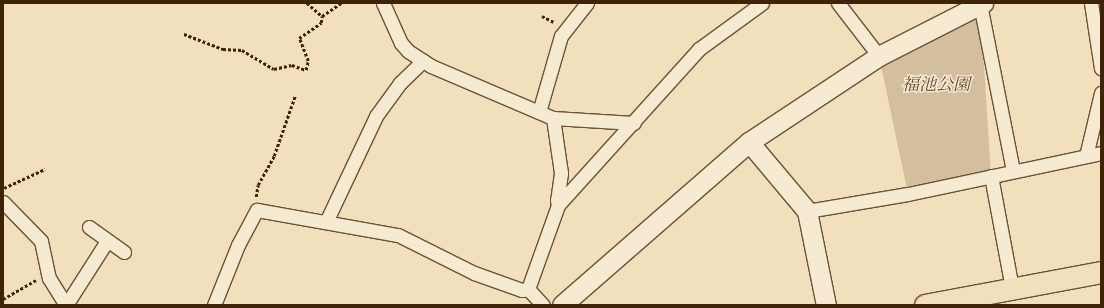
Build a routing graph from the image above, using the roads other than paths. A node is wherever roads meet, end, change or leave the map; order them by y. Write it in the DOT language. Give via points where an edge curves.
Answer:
graph roads {
  1 [pos="383,3"];
  2 [pos="587,3"];
  3 [pos="762,3"];
  4 [pos="838,3"];
  5 [pos="1092,3"];
  6 [pos="977,5"];
  7 [pos="879,56"];
  8 [pos="423,61"];
  9 [pos="1101,68"];
  10 [pos="1101,93"];
  11 [pos="540,112"];
  12 [pos="553,118"];
  13 [pos="634,123"];
  14 [pos="749,142"];
  15 [pos="1101,153"];
  16 [pos="1086,156"];
  17 [pos="1013,170"];
  18 [pos="991,176"];
  19 [pos="3,202"];
  20 [pos="558,205"];
  21 [pos="808,211"];
  22 [pos="326,222"];
  23 [pos="89,227"];
  24 [pos="107,241"];
  25 [pos="124,252"];
  26 [pos="1101,272"];
  27 [pos="1012,288"];
  28 [pos="528,289"];
  29 [pos="66,304"];
  30 [pos="214,305"];
  31 [pos="543,305"];
  32 [pos="562,305"];
  33 [pos="826,305"];
  34 [pos="925,305"];
  1 -- 8 [label="street" via="402,43"];
  2 -- 11 [label="street" via="562,36"];
  3 -- 13 [label="street" via="699,49"];
  4 -- 7 [label="street"];
  5 -- 9 [label="street"];
  6 -- 7 [label="street"];
  6 -- 17 [label="street"];
  7 -- 14 [label="street"];
  8 -- 11 [label="street"];
  8 -- 22 [label="street" via="400,84 376,116"];
  10 -- 16 [label="street"];
  11 -- 12 [label="street"];
  12 -- 13 [label="street"];
  12 -- 20 [label="street" via="561,173"];
  13 -- 20 [label="street"];
  14 -- 21 [label="street"];
  14 -- 32 [label="street"];
  15 -- 16 [label="street"];
  16 -- 17 [label="street"];
  17 -- 18 [label="street"];
  18 -- 21 [label="street" via="908,194"];
  18 -- 27 [label="street"];
  19 -- 29 [label="street" via="41,240 48,273"];
  20 -- 28 [label="street"];
  21 -- 33 [label="street"];
  22 -- 28 [label="street" via="398,235 474,273 522,290"];
  22 -- 30 [label="street" via="257,210 238,245"];
  23 -- 24 [label="street"];
  24 -- 25 [label="street"];
  24 -- 29 [label="street"];
  26 -- 27 [label="main road"];
  27 -- 34 [label="main road"];
  28 -- 31 [label="street"];
}
